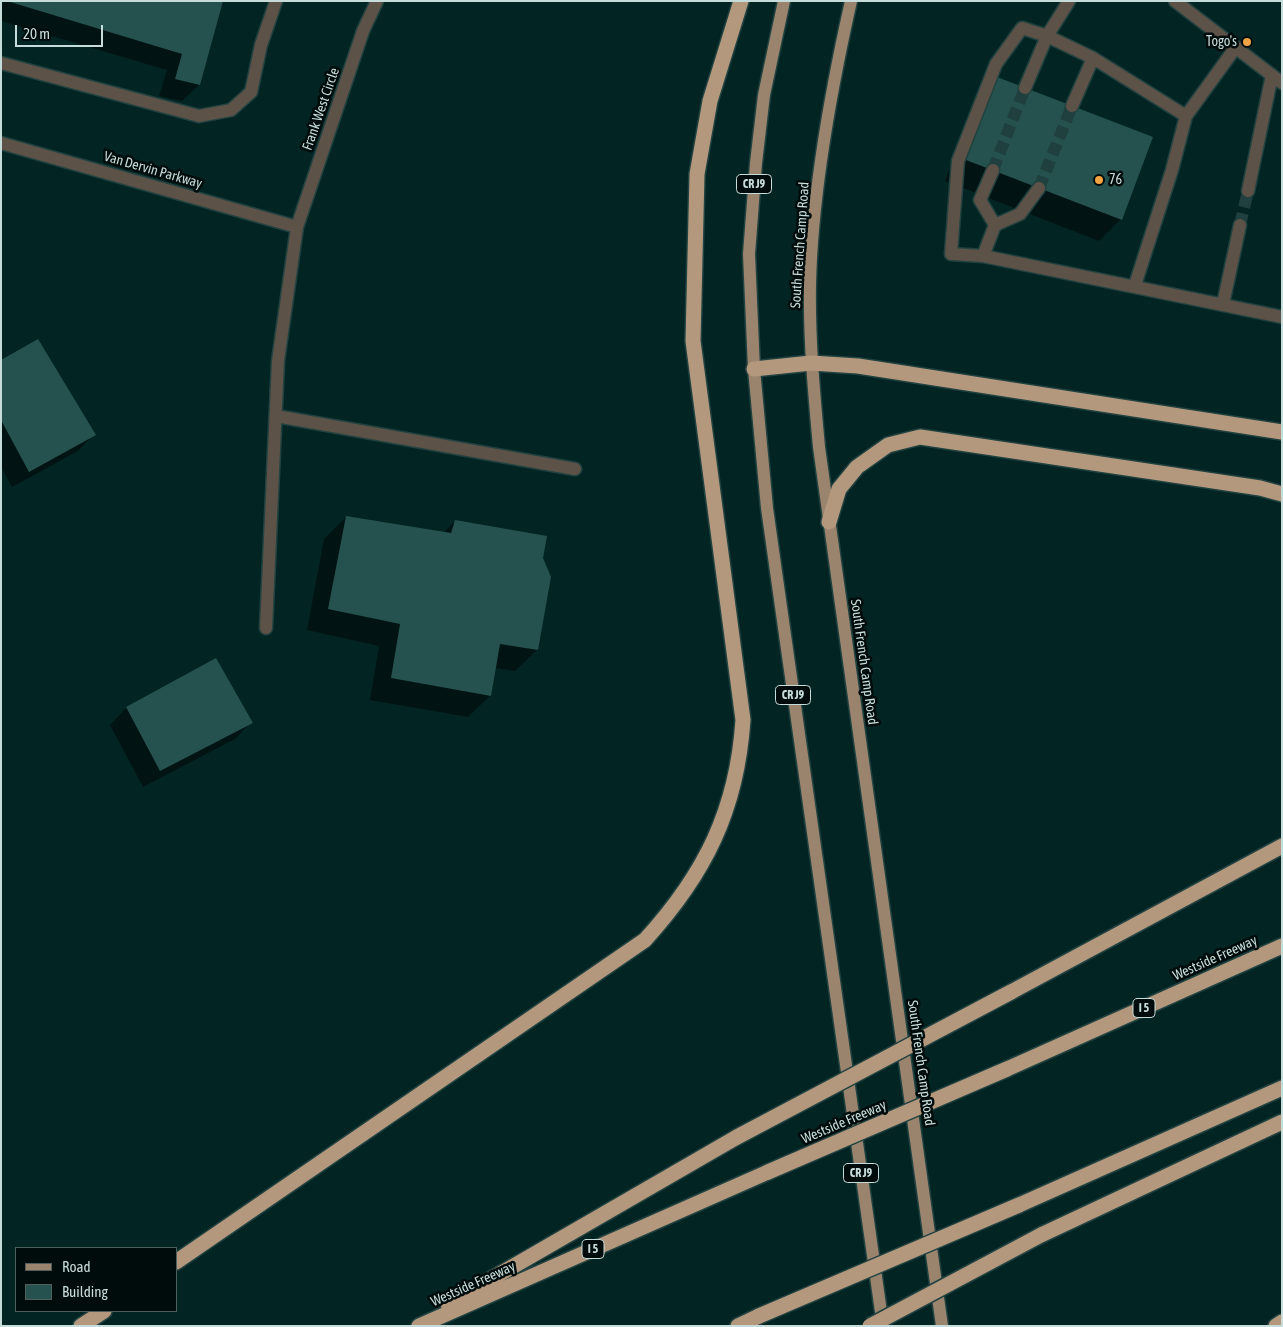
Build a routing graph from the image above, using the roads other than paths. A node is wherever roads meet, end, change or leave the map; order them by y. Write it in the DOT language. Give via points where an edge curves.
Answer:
graph roads {
  1 [pos="276,1"];
  2 [pos="376,1"];
  3 [pos="741,1"];
  4 [pos="784,1"];
  5 [pos="851,1"];
  6 [pos="1069,1"];
  7 [pos="1175,1"];
  8 [pos="1047,36"];
  9 [pos="1236,47"];
  10 [pos="1092,58"];
  11 [pos="1,63"];
  12 [pos="1277,79"];
  13 [pos="1025,88"];
  14 [pos="1072,106"];
  15 [pos="1186,116"];
  16 [pos="1,143"];
  17 [pos="993,170"];
  18 [pos="1040,188"];
  19 [pos="1248,191"];
  20 [pos="995,225"];
  21 [pos="1240,225"];
  22 [pos="297,227"];
  23 [pos="982,256"];
  24 [pos="1135,286"];
  25 [pos="1223,304"];
  26 [pos="1282,317"];
  27 [pos="811,363"];
  28 [pos="754,369"];
  29 [pos="276,416"];
  30 [pos="1282,432"];
  31 [pos="575,469"];
  32 [pos="1282,494"];
  33 [pos="830,522"];
  34 [pos="266,628"];
  35 [pos="1282,846"];
  36 [pos="1282,946"];
  37 [pos="1282,1088"];
  38 [pos="1282,1122"];
  39 [pos="178,1261"];
  40 [pos="103,1312"];
  41 [pos="1282,1322"];
  42 [pos="82,1326"];
  43 [pos="410,1326"];
  44 [pos="419,1326"];
  45 [pos="738,1326"];
  46 [pos="870,1326"];
  47 [pos="883,1326"];
  48 [pos="942,1326"];
  49 [pos="1276,1326"];
  1 -- 11 [label="street" via="261,45 251,92 231,110 199,116"];
  2 -- 22 [label="street, Frank West Circle"];
  3 -- 39 [label="highway" via="710,101 698,164 694,262 693,341 743,720 741,756 725,816 701,867 669,913 645,940"];
  4 -- 28 [label="main road, CR J9" via="764,95 756,163 750,254"];
  5 -- 27 [label="main road, South French Camp Road" via="827,124 817,206 810,281"];
  6 -- 8 [label="street"];
  7 -- 9 [label="street"];
  8 -- 10 [label="street"];
  8 -- 13 [label="street"];
  8 -- 23 [label="street" via="1022,28 996,64 958,161 951,254"];
  9 -- 12 [label="street"];
  9 -- 15 [label="street"];
  10 -- 14 [label="street"];
  10 -- 15 [label="street"];
  12 -- 19 [label="street"];
  15 -- 24 [label="street"];
  16 -- 22 [label="street, Van Dervin Parkway"];
  17 -- 20 [label="street" via="980,200"];
  18 -- 20 [label="street" via="1020,214"];
  20 -- 23 [label="street"];
  21 -- 25 [label="street"];
  22 -- 29 [label="street, Frank West Circle" via="278,361"];
  23 -- 24 [label="street"];
  24 -- 25 [label="street"];
  25 -- 26 [label="street"];
  27 -- 28 [label="highway"];
  27 -- 30 [label="highway" via="910,372"];
  27 -- 33 [label="main road, South French Camp Road"];
  28 -- 47 [label="main road, CR J9" via="767,508"];
  29 -- 31 [label="street"];
  29 -- 34 [label="street, Frank West Circle"];
  32 -- 33 [label="highway" via="1260,488 920,437 888,445 857,467 839,488"];
  33 -- 48 [label="main road, South French Camp Road"];
  35 -- 43 [label="highway, bridge" via="737,1137"];
  36 -- 44 [label="highway, Westside Freeway / I 5, bridge"];
  37 -- 45 [label="highway, bridge"];
  38 -- 46 [label="highway, bridge" via="1042,1235"];
  40 -- 42 [label="highway"];
  41 -- 49 [label="highway"];
}
